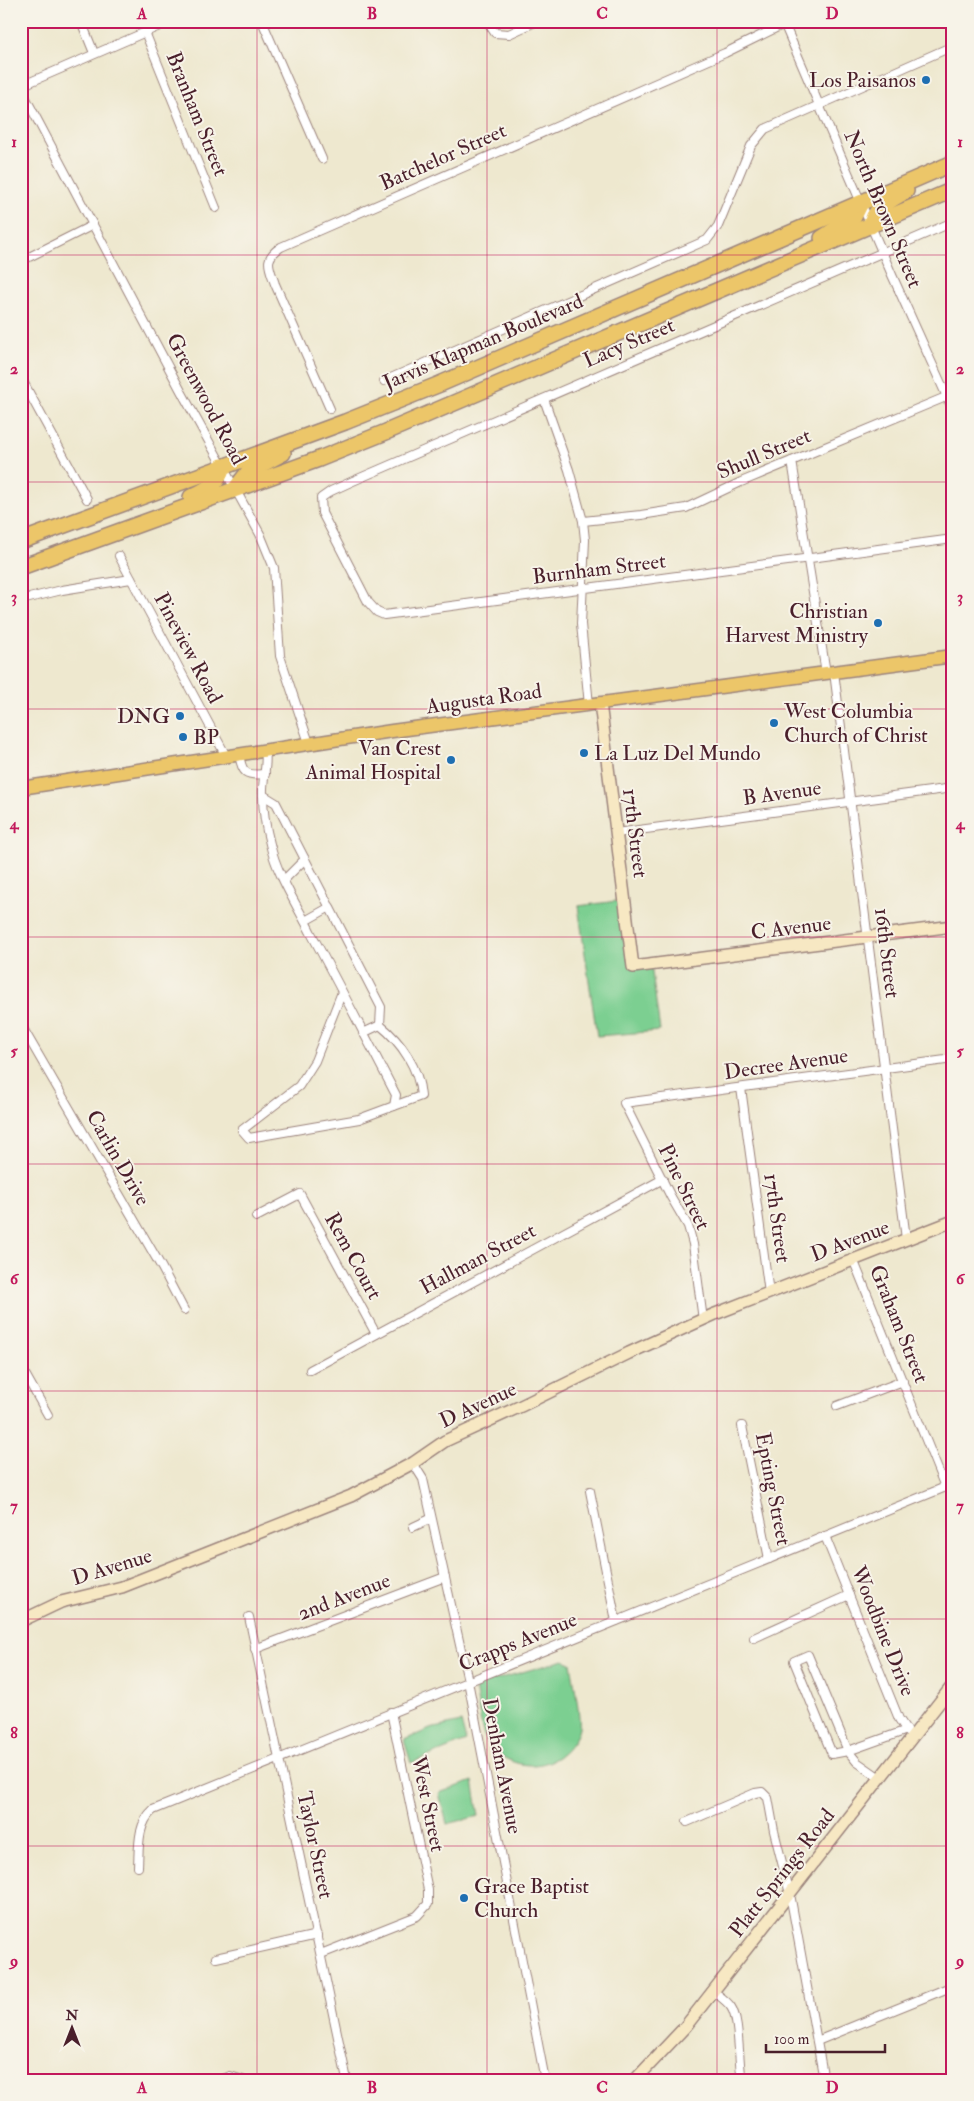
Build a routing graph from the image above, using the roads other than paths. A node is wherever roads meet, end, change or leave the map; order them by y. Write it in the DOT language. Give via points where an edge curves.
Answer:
graph roads {
  1 [pos="81,21"];
  2 [pos="171,21"];
  3 [pos="262,21"];
  4 [pos="488,21"];
  5 [pos="537,21"];
  6 [pos="783,23"];
  7 [pos="145,32"];
  8 [pos="953,46"];
  9 [pos="94,53"];
  10 [pos="21,87"];
  11 [pos="819,106"];
  12 [pos="322,159"];
  13 [pos="953,163"];
  14 [pos="953,190"];
  15 [pos="861,203"];
  16 [pos="216,208"];
  17 [pos="953,222"];
  18 [pos="93,225"];
  19 [pos="871,226"];
  20 [pos="882,253"];
  21 [pos="21,261"];
  22 [pos="762,272"];
  23 [pos="21,378"];
  24 [pos="384,381"];
  25 [pos="950,395"];
  26 [pos="544,399"];
  27 [pos="330,409"];
  28 [pos="953,410"];
  29 [pos="328,429"];
  30 [pos="792,461"];
  31 [pos="222,466"];
  32 [pos="235,489"];
  33 [pos="321,498"];
  34 [pos="87,499"];
  35 [pos="583,521"];
  36 [pos="138,524"];
  37 [pos="953,539"];
  38 [pos="21,541"];
  39 [pos="119,556"];
  40 [pos="807,559"];
  41 [pos="21,567"];
  42 [pos="132,578"];
  43 [pos="582,588"];
  44 [pos="21,600"];
  45 [pos="953,656"];
  46 [pos="829,673"];
  47 [pos="594,704"];
  48 [pos="309,743"];
  49 [pos="265,750"];
  50 [pos="232,755"];
  51 [pos="265,774"];
  52 [pos="21,788"];
  53 [pos="953,788"];
  54 [pos="263,794"];
  55 [pos="850,801"];
  56 [pos="616,833"];
  57 [pos="305,859"];
  58 [pos="284,880"];
  59 [pos="330,907"];
  60 [pos="305,921"];
  61 [pos="953,926"];
  62 [pos="868,937"];
  63 [pos="633,967"];
  64 [pos="342,992"];
  65 [pos="21,1025"];
  66 [pos="380,1025"];
  67 [pos="364,1034"];
  68 [pos="953,1060"];
  69 [pos="884,1068"];
  70 [pos="741,1088"];
  71 [pos="624,1102"];
  72 [pos="394,1106"];
  73 [pos="662,1179"];
  74 [pos="256,1217"];
  75 [pos="953,1221"];
  76 [pos="906,1239"];
  77 [pos="854,1259"];
  78 [pos="769,1293"];
  79 [pos="184,1310"];
  80 [pos="703,1320"];
  81 [pos="376,1334"];
  82 [pos="21,1366"];
  83 [pos="310,1370"];
  84 [pos="903,1381"];
  85 [pos="837,1406"];
  86 [pos="48,1415"];
  87 [pos="742,1426"];
  88 [pos="413,1463"];
  89 [pos="949,1485"];
  90 [pos="590,1491"];
  91 [pos="430,1519"];
  92 [pos="412,1527"];
  93 [pos="825,1536"];
  94 [pos="769,1559"];
  95 [pos="445,1577"];
  96 [pos="849,1595"];
  97 [pos="249,1617"];
  98 [pos="21,1621"];
  99 [pos="616,1621"];
  100 [pos="754,1638"];
  101 [pos="255,1650"];
  102 [pos="468,1681"];
  103 [pos="953,1685"];
  104 [pos="391,1712"];
  105 [pos="909,1734"];
  106 [pos="848,1751"];
  107 [pos="279,1757"];
  108 [pos="880,1778"];
  109 [pos="687,1822"];
  110 [pos="138,1867"];
  111 [pos="790,1894"];
  112 [pos="317,1936"];
  113 [pos="320,1954"];
  114 [pos="216,1958"];
  115 [pos="953,1986"];
  116 [pos="713,1991"];
  117 [pos="817,2040"];
  118 [pos="221,2080"];
  119 [pos="243,2080"];
  120 [pos="347,2080"];
  121 [pos="545,2080"];
  122 [pos="635,2080"];
  123 [pos="742,2080"];
  124 [pos="824,2080"];
  1 -- 9 [label="street"];
  2 -- 7 [label="street"];
  3 -- 12 [label="street"];
  4 -- 5 [label="street" via="495,33 509,34"];
  6 -- 11 [label="street, North Brown Street"];
  6 -- 27 [label="street, Batchelor Street" via="725,53 271,254 268,263 274,284"];
  7 -- 9 [label="street"];
  7 -- 16 [label="street, Branham Street"];
  8 -- 11 [label="street"];
  9 -- 10 [label="street"];
  10 -- 18 [label="street, Greenwood Road"];
  11 -- 15 [label="street, North Brown Street"];
  11 -- 24 [label="street" via="765,129 751,146 718,226 707,240"];
  13 -- 15 [label="highway, Jarvis Klapman Boulevard"];
  13 -- 19 [label="highway" via="881,208 874,215"];
  14 -- 19 [label="highway"];
  15 -- 19 [label="street, North Brown Street"];
  15 -- 22 [label="highway" via="857,214 850,220"];
  15 -- 29 [label="highway, Jarvis Klapman Boulevard"];
  17 -- 20 [label="street, Lacy Street"];
  18 -- 21 [label="street"];
  18 -- 31 [label="street, Greenwood Road"];
  19 -- 20 [label="street, North Brown Street"];
  19 -- 22 [label="highway"];
  20 -- 25 [label="street, North Brown Street"];
  20 -- 26 [label="street, Lacy Street"];
  22 -- 32 [label="highway" via="438,411"];
  23 -- 34 [label="street"];
  25 -- 28 [label="street, North Brown Street"];
  25 -- 30 [label="street, Shull Street"];
  26 -- 33 [label="street, Lacy Street" via="346,484"];
  26 -- 35 [label="street"];
  29 -- 31 [label="highway, Jarvis Klapman Boulevard"];
  29 -- 32 [label="highway" via="255,467"];
  30 -- 35 [label="street, Shull Street" via="679,510"];
  30 -- 40 [label="street, 16th Street"];
  31 -- 32 [label="street, Greenwood Road"];
  31 -- 36 [label="highway" via="215,483"];
  31 -- 38 [label="highway, Jarvis Klapman Boulevard"];
  32 -- 36 [label="highway"];
  32 -- 48 [label="street, Greenwood Road" via="274,568 280,656"];
  33 -- 43 [label="street, Burnham Street" via="322,513 368,602 384,615"];
  35 -- 43 [label="street"];
  36 -- 41 [label="highway"];
  37 -- 40 [label="street, Burnham Street"];
  39 -- 42 [label="street, Pineview Road"];
  40 -- 43 [label="street, Burnham Street"];
  40 -- 46 [label="street, 16th Street"];
  42 -- 44 [label="street"];
  42 -- 50 [label="street, Pineview Road"];
  43 -- 47 [label="street" via="581,633"];
  45 -- 46 [label="main road, Augusta Road"];
  46 -- 47 [label="main road, Augusta Road"];
  46 -- 55 [label="street, 16th Street"];
  47 -- 48 [label="main road, Augusta Road"];
  47 -- 56 [label="street, 17th Street"];
  48 -- 49 [label="main road, Augusta Road"];
  49 -- 50 [label="main road, Augusta Road"];
  49 -- 51 [label="street"];
  50 -- 51 [label="street, Pineview Road" via="246,773 253,776"];
  50 -- 52 [label="main road, Augusta Road"];
  51 -- 54 [label="street"];
  53 -- 55 [label="street, B Avenue"];
  54 -- 57 [label="street" via="276,803"];
  54 -- 58 [label="street" via="270,844"];
  55 -- 56 [label="street, B Avenue"];
  55 -- 62 [label="street, 16th Street"];
  56 -- 63 [label="street, 17th Street"];
  57 -- 58 [label="street"];
  57 -- 59 [label="street"];
  58 -- 60 [label="street"];
  59 -- 60 [label="street"];
  59 -- 66 [label="street" via="381,1007"];
  60 -- 64 [label="street"];
  61 -- 62 [label="street, C Avenue"];
  62 -- 63 [label="street, C Avenue"];
  62 -- 69 [label="street, 16th Street"];
  64 -- 67 [label="street"];
  64 -- 72 [label="street" via="315,1061 299,1086 242,1130 249,1138 359,1120"];
  65 -- 79 [label="street, Carlin Drive"];
  66 -- 67 [label="street"];
  66 -- 72 [label="street" via="406,1053 420,1084 421,1096"];
  67 -- 72 [label="street" via="396,1095"];
  68 -- 69 [label="street, Decree Avenue"];
  69 -- 70 [label="street, Decree Avenue"];
  69 -- 76 [label="street, 16th Street"];
  70 -- 71 [label="street, Decree Avenue"];
  70 -- 78 [label="street, 17th Street"];
  71 -- 73 [label="street, Pine Street"];
  73 -- 80 [label="street, Pine Street" via="691,1235"];
  73 -- 81 [label="street, Hallman Street"];
  74 -- 81 [label="street, Rem Court" via="300,1194"];
  75 -- 76 [label="street, D Avenue"];
  76 -- 77 [label="street, D Avenue"];
  77 -- 78 [label="street, D Avenue"];
  77 -- 84 [label="street, Graham Street"];
  78 -- 80 [label="street, D Avenue"];
  80 -- 88 [label="street, D Avenue" via="445,1441"];
  81 -- 83 [label="street, Hallman Street"];
  82 -- 86 [label="street"];
  84 -- 85 [label="street"];
  84 -- 89 [label="street, Graham Street"];
  87 -- 94 [label="street, Epting Street"];
  88 -- 91 [label="street, Denham Avenue" via="423,1479"];
  88 -- 98 [label="street, D Avenue" via="350,1496 122,1587 61,1602"];
  89 -- 93 [label="street, Crapps Avenue"];
  90 -- 99 [label="street"];
  91 -- 92 [label="street"];
  91 -- 95 [label="street, Denham Avenue"];
  93 -- 94 [label="street, Crapps Avenue"];
  93 -- 96 [label="street, Woodbine Drive"];
  94 -- 99 [label="street, Crapps Avenue"];
  95 -- 101 [label="street, 2nd Avenue"];
  95 -- 102 [label="street, Denham Avenue"];
  96 -- 100 [label="street"];
  96 -- 105 [label="street, Woodbine Drive"];
  97 -- 101 [label="street, Taylor Street"];
  99 -- 102 [label="street, Crapps Avenue"];
  101 -- 107 [label="street, Taylor Street"];
  102 -- 104 [label="street, Crapps Avenue"];
  102 -- 121 [label="street, Denham Avenue"];
  103 -- 105 [label="street, Platt Springs Road"];
  104 -- 107 [label="street, Crapps Avenue"];
  104 -- 113 [label="street, West Street" via="428,1890 428,1904 410,1920"];
  105 -- 106 [label="street"];
  105 -- 108 [label="street, Platt Springs Road"];
  106 -- 106 [label="street" via="832,1754 794,1661 808,1655"];
  106 -- 108 [label="street" via="857,1762"];
  107 -- 110 [label="street, Crapps Avenue" via="153,1810 142,1828"];
  107 -- 112 [label="street, Taylor Street"];
  108 -- 111 [label="street, Platt Springs Road"];
  109 -- 111 [label="street" via="762,1792 768,1798"];
  111 -- 116 [label="street, Platt Springs Road"];
  111 -- 117 [label="street"];
  112 -- 113 [label="street, Taylor Street"];
  112 -- 114 [label="street"];
  113 -- 120 [label="street, Taylor Street"];
  115 -- 117 [label="street"];
  116 -- 122 [label="street, Platt Springs Road" via="685,2027"];
  116 -- 123 [label="street" via="732,2008"];
  117 -- 124 [label="street"];
  118 -- 119 [label="street" via="230,2076"];
}
